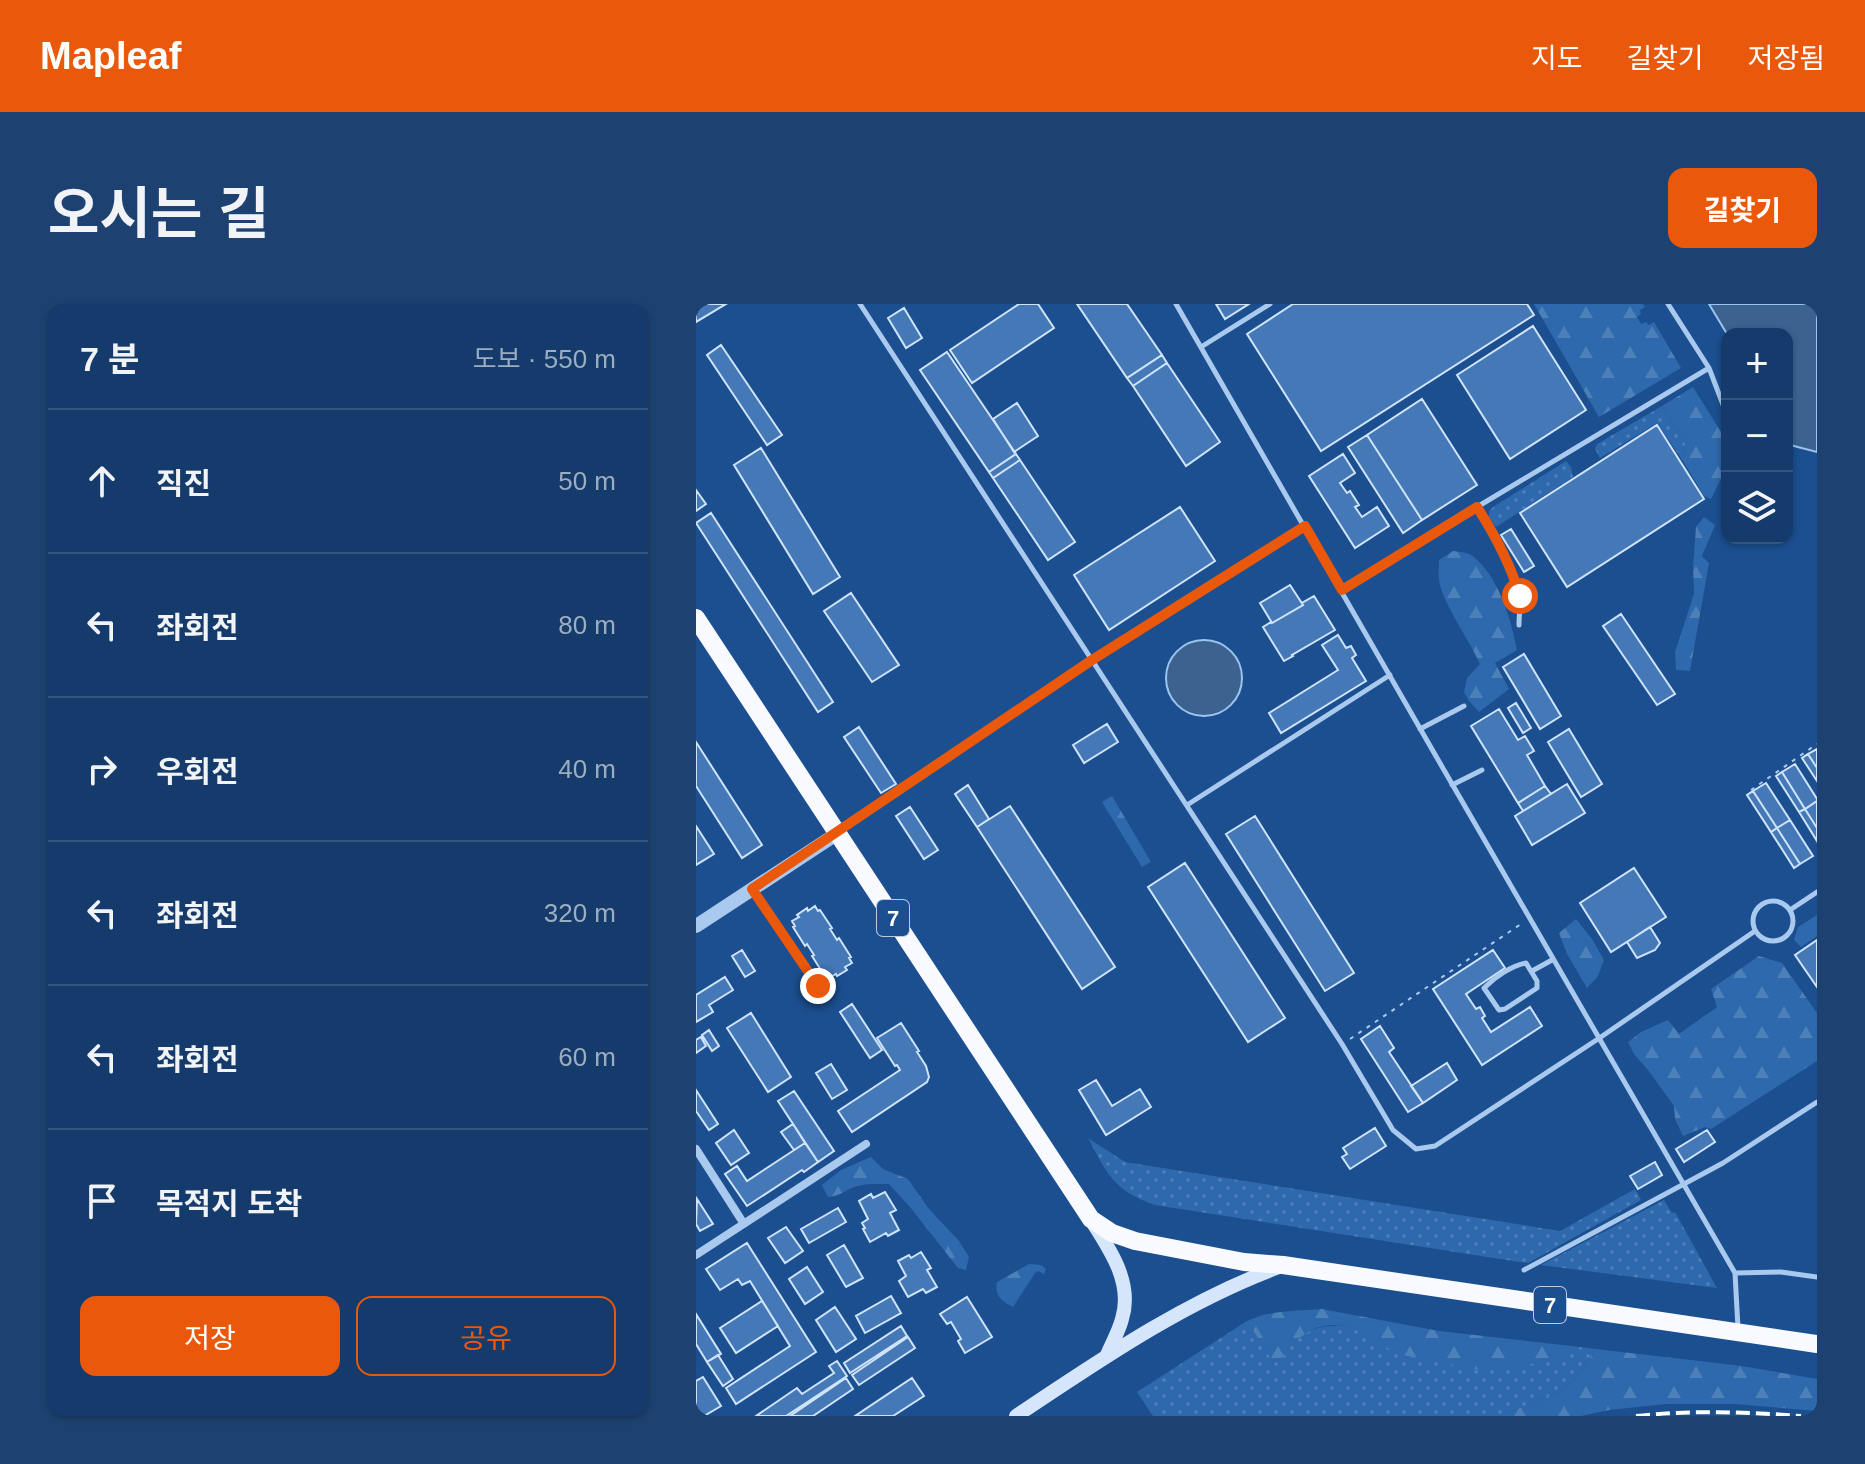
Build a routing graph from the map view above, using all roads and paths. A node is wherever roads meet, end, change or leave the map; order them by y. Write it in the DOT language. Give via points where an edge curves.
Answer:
graph roads {
  1 [pos="860,304"];
  2 [pos="1176,304"];
  3 [pos="1270,304"];
  4 [pos="1668,304"];
  5 [pos="1201,347"];
  6 [pos="1709,368"];
  7 [pos="1721,400"];
  8 [pos="1477,507"];
  9 [pos="1305,526"];
  10 [pos="1342,590"];
  11 [pos="696,618"];
  12 [pos="1519,625"];
  13 [pos="1092,660"];
  14 [pos="1390,675"];
  15 [pos="1464,706"];
  16 [pos="1420,729"];
  17 [pos="1817,744"];
  18 [pos="1482,770"];
  19 [pos="1452,785"];
  20 [pos="1751,790"];
  21 [pos="1187,805"];
  22 [pos="838,833"];
  23 [pos="752,889"];
  24 [pos="1817,892"];
  25 [pos="1790,910"];
  26 [pos="1528,919"];
  27 [pos="696,926"];
  28 [pos="1755,931"];
  29 [pos="1552,960"];
  30 [pos="1532,971"];
  31 [pos="818,986"];
  32 [pos="1598,1039"];
  33 [pos="1342,1044"];
  34 [pos="1817,1102"];
  35 [pos="866,1144"];
  36 [pos="696,1149"];
  37 [pos="1683,1185"];
  38 [pos="1091,1219"];
  39 [pos="744,1224"];
  40 [pos="696,1255"];
  41 [pos="1283,1265"];
  42 [pos="1524,1270"];
  43 [pos="1735,1273"];
  44 [pos="1817,1277"];
  45 [pos="1738,1333"];
  46 [pos="1817,1344"];
  47 [pos="1107,1355"];
  48 [pos="1016,1416"];
  1 -- 13 [label="lane"];
  2 -- 5 [label="lane"];
  3 -- 5 [label="lane"];
  4 -- 6 [label="lane"];
  5 -- 9 [label="lane"];
  6 -- 7 [label="lane"];
  6 -- 8 [label="lane"];
  8 -- 10 [label="lane"];
  8 -- 12 [label="lane" via="1512,570 1520,596"];
  9 -- 10 [label="lane"];
  9 -- 13 [label="lane"];
  10 -- 14 [label="lane"];
  11 -- 22 [label="highway, 7"];
  13 -- 21 [label="lane"];
  13 -- 22 [label="lane"];
  14 -- 16 [label="lane"];
  14 -- 21 [label="lane"];
  15 -- 16 [label="lane"];
  16 -- 19 [label="lane"];
  17 -- 20 [label="path"];
  18 -- 19 [label="lane"];
  19 -- 26 [label="lane"];
  21 -- 33 [label="lane"];
  22 -- 23 [label="street"];
  22 -- 38 [label="highway, 7"];
  23 -- 27 [label="street"];
  23 -- 31 [label="lane"];
  24 -- 25 [label="lane"];
  25 -- 28 [label="lane" via="1774,900 1762,904 1752,919"];
  25 -- 28 [label="lane" via="1793,922 1783,938 1765,939"];
  26 -- 29 [label="lane"];
  26 -- 33 [label="path"];
  28 -- 32 [label="lane"];
  29 -- 30 [label="lane"];
  29 -- 32 [label="lane"];
  30 -- 30 [label="lane" via="1537,988 1499,1010 1484,988 1518,965 1526,963"];
  32 -- 33 [label="lane" via="1435,1146 1416,1149 1393,1130"];
  32 -- 37 [label="lane"];
  34 -- 37 [label="lane"];
  35 -- 39 [label="street"];
  36 -- 39 [label="street"];
  37 -- 42 [label="lane"];
  37 -- 43 [label="lane"];
  38 -- 41 [label="highway, 7" via="1135,1241"];
  38 -- 47 [label="main road" via="1118,1264 1123,1284 1123,1318"];
  39 -- 40 [label="street"];
  41 -- 45 [label="highway, 7"];
  41 -- 47 [label="main road" via="1184,1310"];
  43 -- 44 [label="lane"];
  43 -- 45 [label="lane"];
  45 -- 46 [label="highway, 7"];
  47 -- 48 [label="main road"];
}
